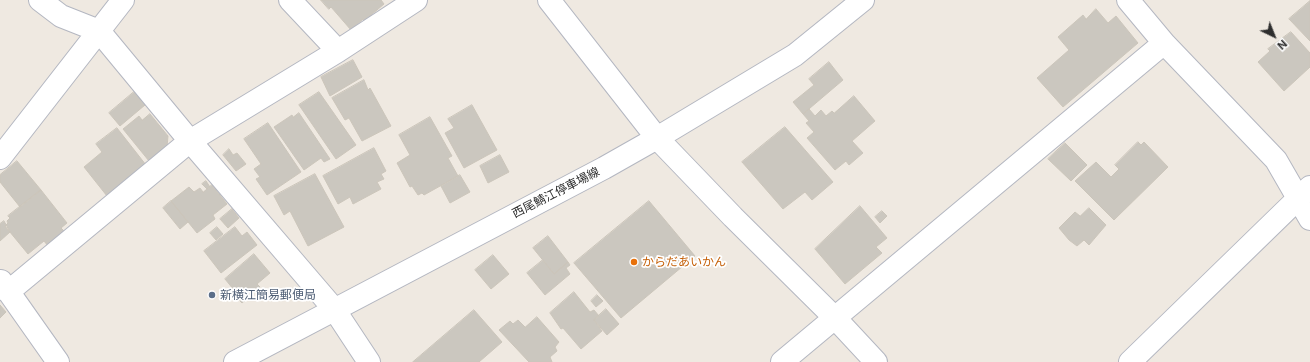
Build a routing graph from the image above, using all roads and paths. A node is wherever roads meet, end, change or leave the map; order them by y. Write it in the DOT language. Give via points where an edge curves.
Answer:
graph roads {
  1 [pos="40,0"];
  2 [pos="123,0"];
  3 [pos="290,0"];
  4 [pos="416,0"];
  5 [pos="549,0"];
  6 [pos="864,0"];
  7 [pos="1128,0"];
  8 [pos="99,31"];
  9 [pos="1164,43"];
  10 [pos="338,51"];
  11 [pos="657,138"];
  12 [pos="190,141"];
  13 [pos="0,158"];
  14 [pos="1304,192"];
  15 [pos="1310,219"];
  16 [pos="4,286"];
  17 [pos="334,309"];
  18 [pos="836,319"];
  19 [pos="58,362"];
  20 [pos="235,362"];
  21 [pos="369,362"];
  22 [pos="782,362"];
  23 [pos="876,362"];
  24 [pos="1130,362"];
  1 -- 8 [label="street" via="61,16"];
  2 -- 8 [label="street"];
  3 -- 10 [label="street"];
  4 -- 10 [label="street"];
  5 -- 11 [label="street"];
  6 -- 11 [label="street, 西尾鯖江停車場線" via="795,55"];
  7 -- 9 [label="street"];
  8 -- 12 [label="street"];
  8 -- 13 [label="street"];
  9 -- 14 [label="street"];
  9 -- 18 [label="street"];
  10 -- 12 [label="street"];
  11 -- 17 [label="street, 西尾鯖江停車場線"];
  11 -- 18 [label="street"];
  12 -- 16 [label="street"];
  12 -- 17 [label="street"];
  14 -- 15 [label="street"];
  14 -- 24 [label="street"];
  16 -- 19 [label="street"];
  17 -- 20 [label="street, 西尾鯖江停車場線"];
  17 -- 21 [label="street"];
  18 -- 22 [label="street"];
  18 -- 23 [label="street"];
}
